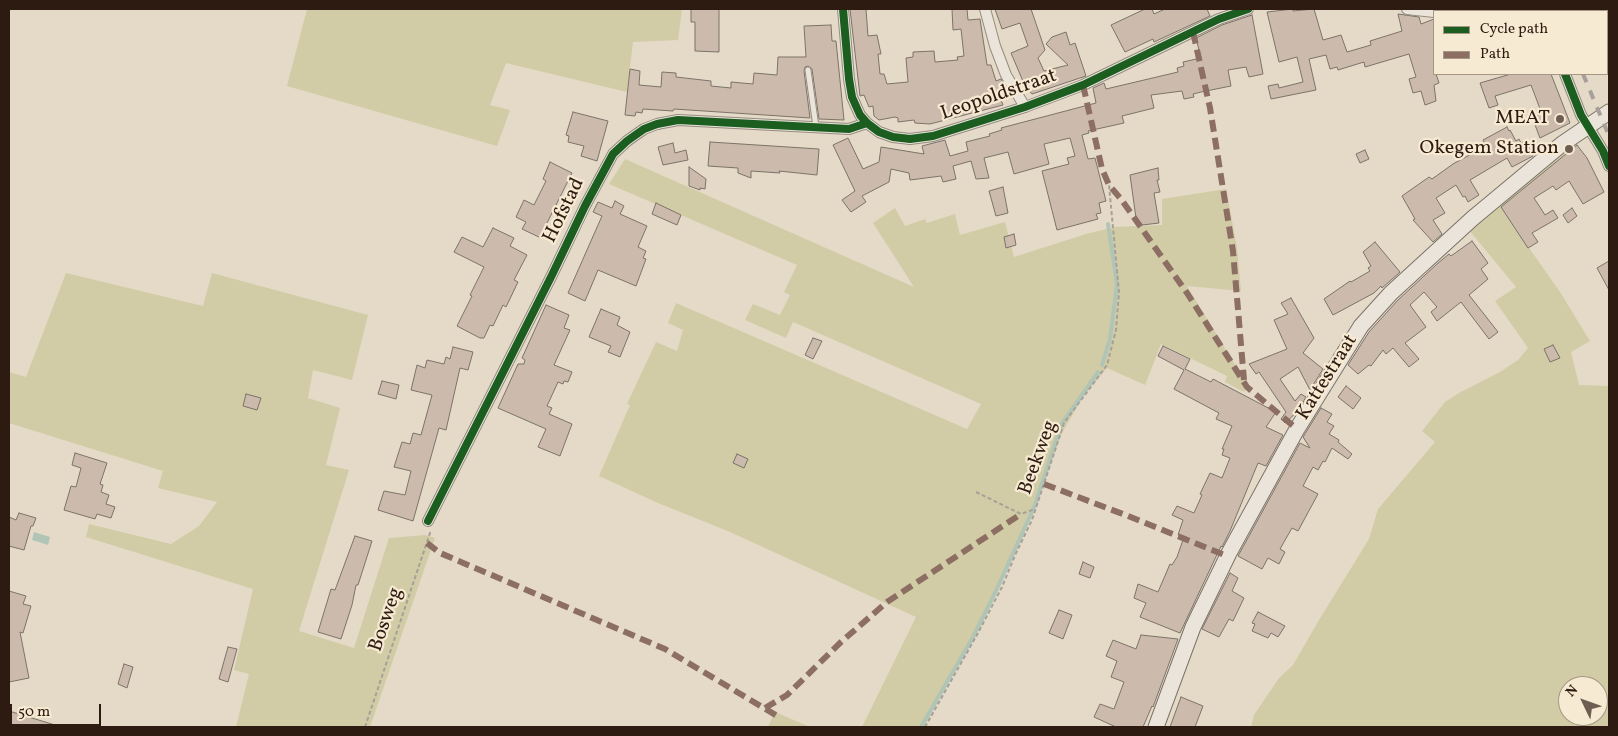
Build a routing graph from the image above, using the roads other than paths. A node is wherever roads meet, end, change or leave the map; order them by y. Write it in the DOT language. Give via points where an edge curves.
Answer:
graph roads {
  1 [pos="843,9"];
  2 [pos="985,9"];
  3 [pos="1248,9"];
  4 [pos="1407,9"];
  5 [pos="1433,12"];
  6 [pos="808,70"];
  7 [pos="1565,75"];
  8 [pos="1025,108"];
  9 [pos="1609,112"];
  10 [pos="867,123"];
  11 [pos="1588,126"];
  12 [pos="816,128"];
  13 [pos="1609,166"];
  14 [pos="428,521"];
  15 [pos="1156,727"];
  1 -- 10 [label="street, Leopoldstraat" via="852,97"];
  2 -- 8 [label="street" via="1006,74"];
  3 -- 8 [label="street, Leopoldstraat" via="1219,19 1082,85"];
  4 -- 5 [label="street"];
  6 -- 12 [label="lane"];
  7 -- 11 [label="street"];
  8 -- 10 [label="street, Leopoldstraat" via="933,136 910,139 879,132"];
  9 -- 11 [label="main road, Kattestraat"];
  10 -- 12 [label="street, Hofstad" via="849,129"];
  11 -- 13 [label="street"];
  11 -- 15 [label="main road, Kattestraat" via="1473,218 1391,293 1361,326 1297,429 1229,553 1193,627"];
  12 -- 14 [label="street, Hofstad" via="678,120 644,129 613,154"];
}
